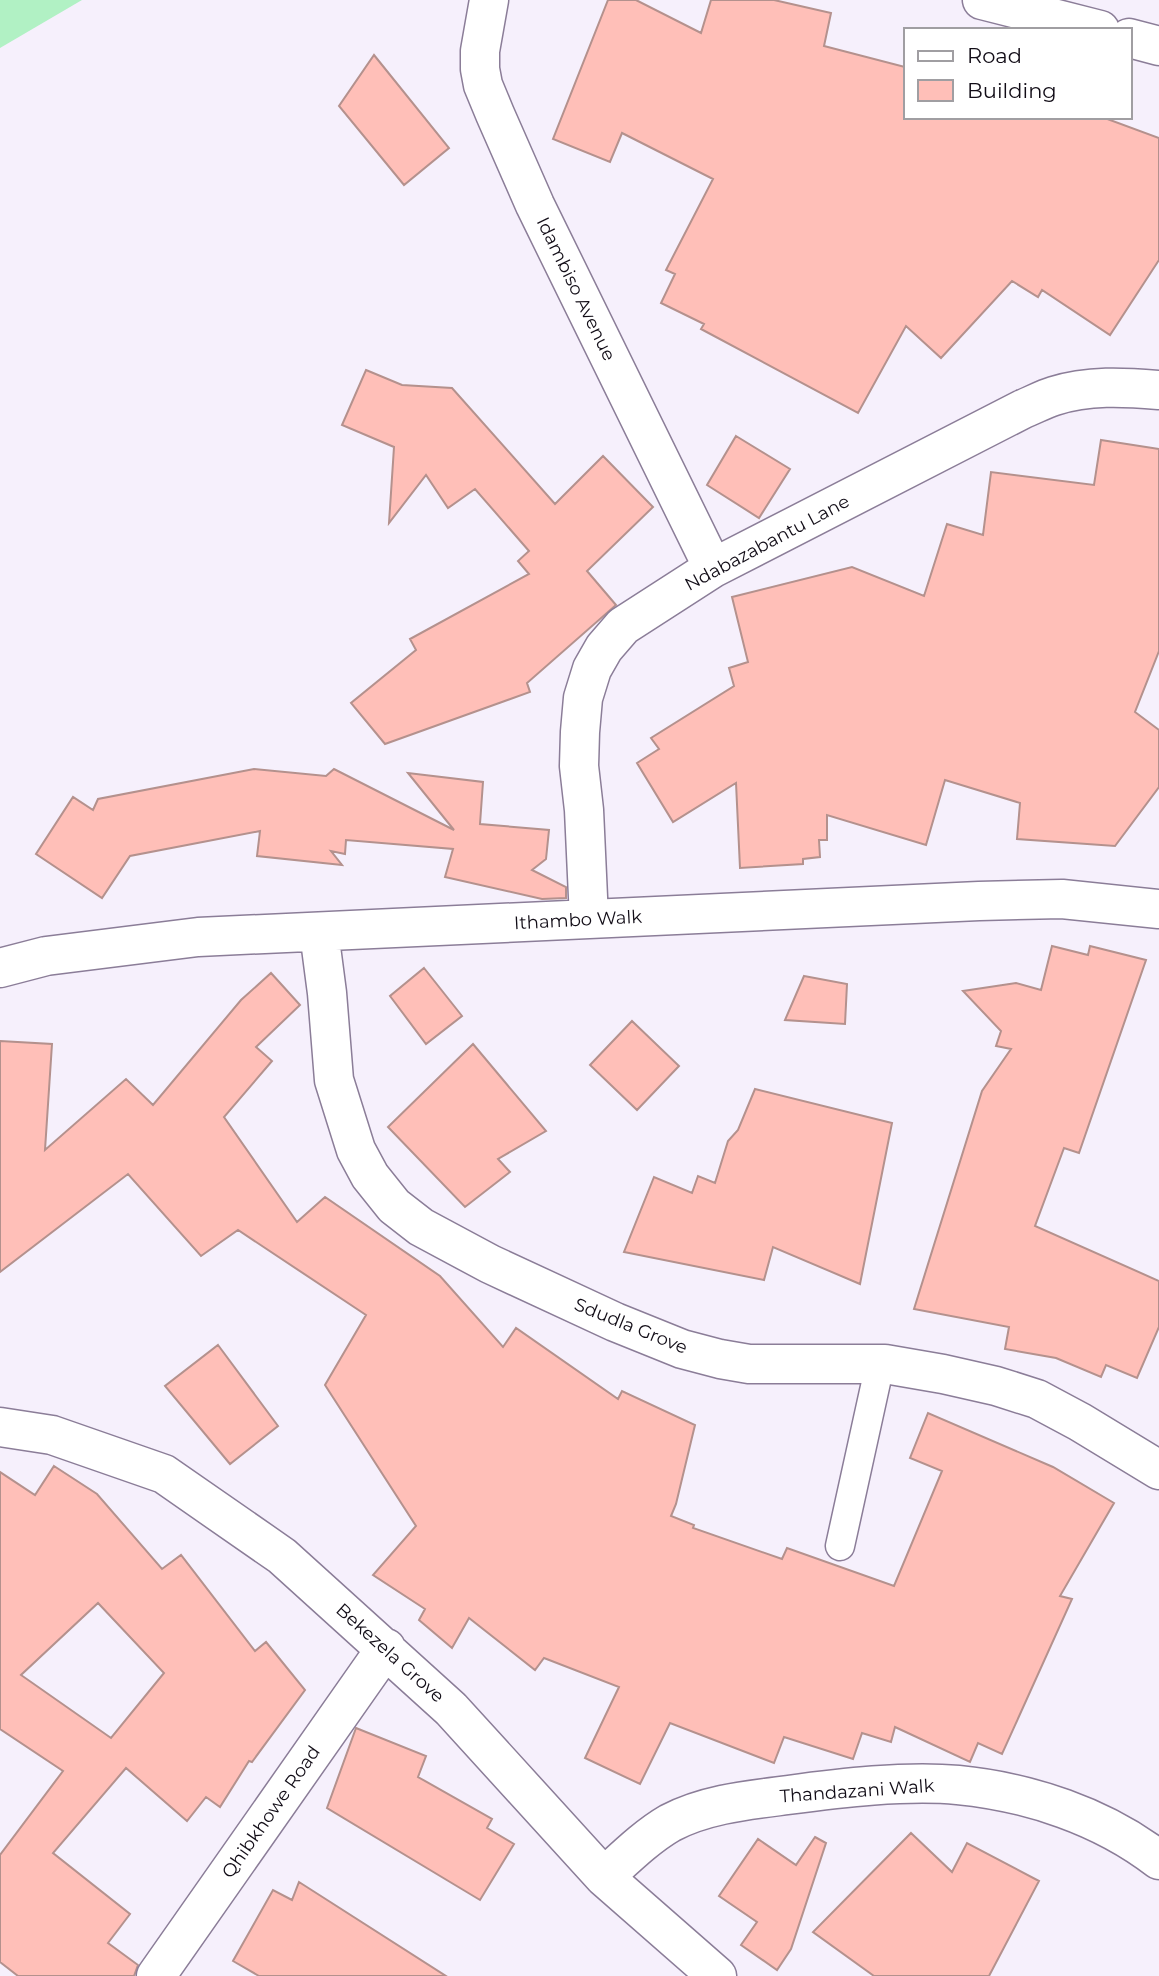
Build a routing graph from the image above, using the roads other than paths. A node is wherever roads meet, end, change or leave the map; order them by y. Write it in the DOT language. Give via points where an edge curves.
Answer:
graph roads {
  1 [pos="489,0"];
  2 [pos="982,0"];
  3 [pos="1092,28"];
  4 [pos="1131,38"];
  5 [pos="1159,46"];
  6 [pos="1159,390"];
  7 [pos="713,568"];
  8 [pos="1159,909"];
  9 [pos="589,919"];
  10 [pos="319,932"];
  11 [pos="0,968"];
  12 [pos="880,1364"];
  13 [pos="0,1427"];
  14 [pos="1159,1470"];
  15 [pos="840,1546"];
  16 [pos="386,1648"];
  17 [pos="1159,1860"];
  18 [pos="604,1877"];
  19 [pos="156,1976"];
  20 [pos="717,1976"];
  1 -- 7 [label="street, Idambiso Avenue" via="480,51 483,85 535,205"];
  2 -- 3 [label="street"];
  4 -- 5 [label="street"];
  6 -- 7 [label="street, Ndabazabantu Lane" via="1089,388 1054,396"];
  7 -- 9 [label="street, Ndabazabantu Lane" via="623,626 592,669 583,698 579,766"];
  8 -- 9 [label="street, Ithambo Walk" via="1062,899"];
  9 -- 10 [label="street, Ithambo Walk"];
  10 -- 11 [label="street, Ithambo Walk" via="198,937 46,956"];
  10 -- 12 [label="street, Sdudla Grove" via="334,1080 356,1150 394,1206 421,1227 490,1264 682,1349 749,1364"];
  12 -- 14 [label="street, Sdudla Grove" via="943,1374 1037,1399"];
  12 -- 15 [label="lane"];
  13 -- 16 [label="street, Bekezela Grove" via="52,1435 164,1474 282,1556"];
  16 -- 18 [label="street, Bekezela Grove" via="451,1709"];
  16 -- 19 [label="street, Qhibkhowe Road"];
  17 -- 18 [label="street, Thandazani Walk" via="1110,1829 1062,1808 994,1791 925,1784 820,1790 700,1811 653,1835"];
  18 -- 20 [label="street, Bekezela Grove"];
}
